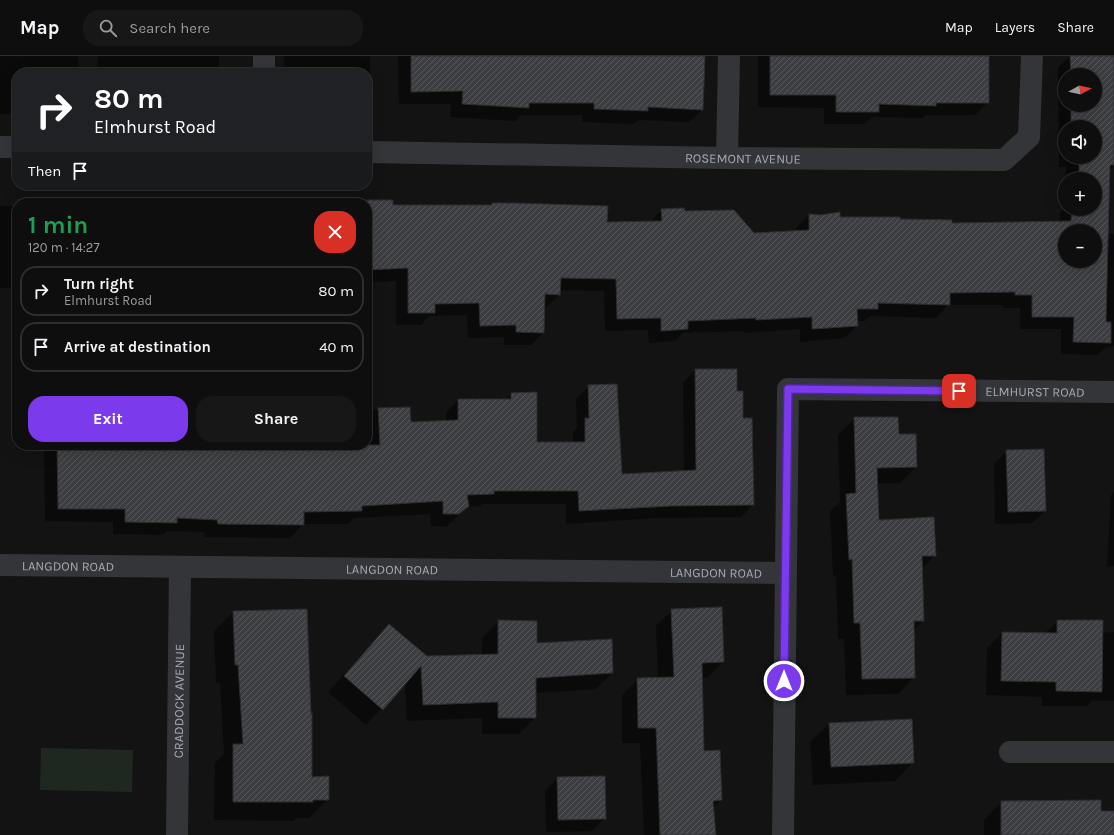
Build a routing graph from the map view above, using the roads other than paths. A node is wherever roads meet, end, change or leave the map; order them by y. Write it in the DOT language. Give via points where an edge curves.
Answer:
graph roads {
  1 [pos="264,56"];
  2 [pos="728,56"];
  3 [pos="1032,56"];
  4 [pos="264,68"];
  5 [pos="0,147"];
  6 [pos="12,147"];
  7 [pos="372,152"];
  8 [pos="727,158"];
  9 [pos="1114,392"];
  10 [pos="0,566"];
  11 [pos="180,567"];
  12 [pos="785,573"];
  13 [pos="1010,752"];
  14 [pos="1114,752"];
  15 [pos="178,835"];
  16 [pos="782,835"];
  1 -- 4 [label="street"];
  2 -- 8 [label="street"];
  3 -- 8 [label="street, ROSEMONT AVENUE" via="1029,137 1004,160"];
  5 -- 6 [label="street"];
  7 -- 8 [label="street, ROSEMONT AVENUE"];
  9 -- 12 [label="street, ELMHURST ROAD" via="788,389"];
  10 -- 11 [label="street, LANGDON ROAD"];
  11 -- 12 [label="street, LANGDON ROAD"];
  11 -- 15 [label="street, CRADDOCK AVENUE"];
  12 -- 16 [label="street"];
  13 -- 14 [label="street"];
}
